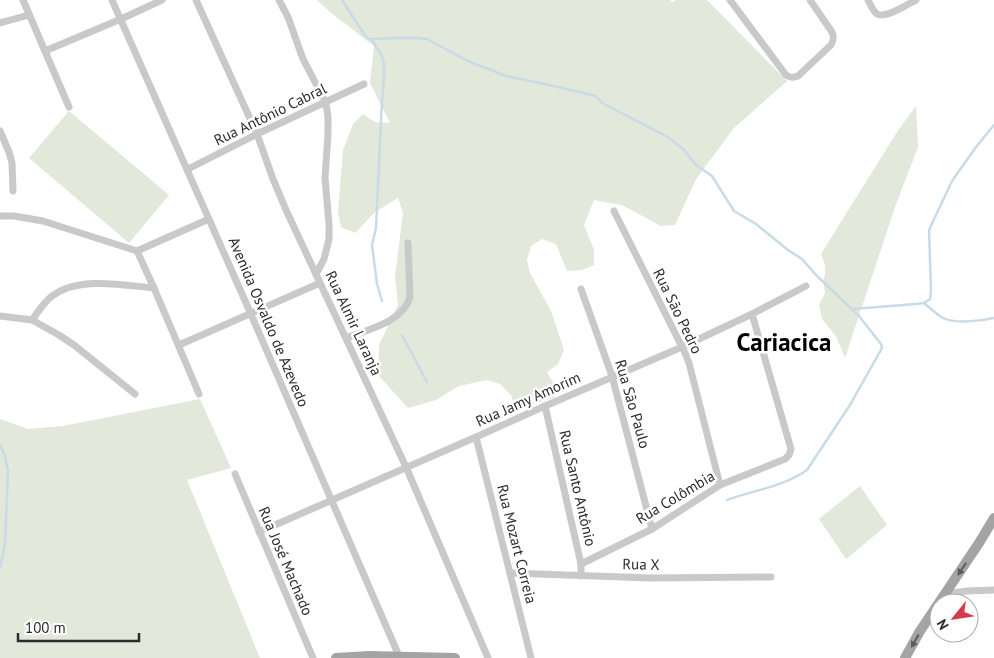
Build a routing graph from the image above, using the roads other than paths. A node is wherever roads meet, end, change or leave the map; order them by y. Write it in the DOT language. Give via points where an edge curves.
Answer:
graph roads {
  1 [pos="23,0"];
  2 [pos="112,0"];
  3 [pos="162,0"];
  4 [pos="196,0"];
  5 [pos="279,0"];
  6 [pos="730,0"];
  7 [pos="810,0"];
  8 [pos="868,0"];
  9 [pos="916,0"];
  10 [pos="29,15"];
  11 [pos="121,19"];
  12 [pos="0,23"];
  13 [pos="46,51"];
  14 [pos="364,84"];
  15 [pos="326,103"];
  16 [pos="69,107"];
  17 [pos="0,131"];
  18 [pos="257,134"];
  19 [pos="188,169"];
  20 [pos="14,191"];
  21 [pos="614,211"];
  22 [pos="0,216"];
  23 [pos="209,219"];
  24 [pos="408,243"];
  25 [pos="137,251"];
  26 [pos="316,274"];
  27 [pos="320,282"];
  28 [pos="806,286"];
  29 [pos="154,288"];
  30 [pos="581,289"];
  31 [pos="250,312"];
  32 [pos="752,314"];
  33 [pos="0,316"];
  34 [pos="32,320"];
  35 [pos="346,338"];
  36 [pos="179,345"];
  37 [pos="682,347"];
  38 [pos="612,376"];
  39 [pos="134,394"];
  40 [pos="199,394"];
  41 [pos="545,406"];
  42 [pos="476,437"];
  43 [pos="406,467"];
  44 [pos="234,474"];
  45 [pos="720,484"];
  46 [pos="332,500"];
  47 [pos="993,519"];
  48 [pos="652,529"];
  49 [pos="260,532"];
  50 [pos="994,532"];
  51 [pos="581,564"];
  52 [pos="510,573"];
  53 [pos="581,576"];
  54 [pos="771,577"];
  55 [pos="994,590"];
  56 [pos="945,593"];
  57 [pos="952,593"];
  58 [pos="929,617"];
  59 [pos="399,656"];
  60 [pos="313,658"];
  61 [pos="336,658"];
  62 [pos="455,658"];
  63 [pos="488,658"];
  64 [pos="531,658"];
  65 [pos="905,658"];
  1 -- 10 [label="street"];
  2 -- 11 [label="street, Avenida Osvaldo de Azevedo"];
  3 -- 11 [label="street"];
  4 -- 18 [label="street, Rua Almir Laranja"];
  5 -- 15 [label="street" via="303,59"];
  6 -- 7 [label="street" via="786,75 794,78 833,42 832,32"];
  8 -- 9 [label="street" via="876,13 882,15"];
  10 -- 12 [label="street"];
  10 -- 13 [label="street"];
  11 -- 13 [label="street"];
  11 -- 19 [label="street, Avenida Osvaldo de Azevedo"];
  13 -- 16 [label="street"];
  14 -- 15 [label="street, Rua Antônio Cabral"];
  15 -- 18 [label="street, Rua Antônio Cabral"];
  15 -- 26 [label="street" via="325,178 329,239"];
  17 -- 20 [label="street" via="12,163"];
  18 -- 19 [label="street, Rua Antônio Cabral"];
  18 -- 26 [label="street, Rua Almir Laranja"];
  19 -- 23 [label="street, Avenida Osvaldo de Azevedo"];
  21 -- 37 [label="street, Rua São Pedro"];
  22 -- 25 [label="street" via="43,221"];
  23 -- 25 [label="street"];
  23 -- 31 [label="street, Avenida Osvaldo de Azevedo"];
  24 -- 35 [label="street" via="410,296 404,310 391,320"];
  25 -- 29 [label="street"];
  26 -- 27 [label="street, Rua Almir Laranja"];
  27 -- 31 [label="street"];
  27 -- 35 [label="street, Rua Almir Laranja"];
  28 -- 32 [label="street, Rua Jamy Amorim"];
  29 -- 34 [label="street" via="107,284 71,286 51,297"];
  29 -- 36 [label="street"];
  30 -- 38 [label="street, Rua São Paulo"];
  31 -- 36 [label="street"];
  31 -- 46 [label="street, Avenida Osvaldo de Azevedo"];
  32 -- 37 [label="street, Rua Jamy Amorim"];
  32 -- 45 [label="street, Rua Colômbia" via="791,449 785,459"];
  33 -- 34 [label="street"];
  34 -- 39 [label="street" via="74,345"];
  35 -- 43 [label="street, Rua Almir Laranja"];
  36 -- 40 [label="street"];
  37 -- 38 [label="street, Rua Jamy Amorim"];
  37 -- 45 [label="street, Rua São Pedro" via="689,362"];
  38 -- 41 [label="street, Rua Jamy Amorim"];
  38 -- 48 [label="street, Rua São Paulo"];
  41 -- 42 [label="street, Rua Jamy Amorim"];
  41 -- 51 [label="street, Rua Santo Antônio"];
  42 -- 43 [label="street, Rua Jamy Amorim"];
  42 -- 52 [label="street, Rua Mozart Correia"];
  43 -- 46 [label="street, Rua Jamy Amorim"];
  43 -- 63 [label="street, Rua Almir Laranja"];
  44 -- 49 [label="street, Rua José Machado"];
  45 -- 48 [label="street, Rua Colômbia"];
  46 -- 49 [label="street, Rua Jamy Amorim"];
  46 -- 59 [label="street, Avenida Osvaldo de Azevedo"];
  47 -- 50 [label="street"];
  47 -- 56 [label="main road, one-way"];
  48 -- 51 [label="street, Rua Colômbia"];
  49 -- 60 [label="street, Rua José Machado"];
  51 -- 53 [label="street, Rua Santo Antônio"];
  52 -- 53 [label="street, Rua X"];
  52 -- 64 [label="street, Rua Mozart Correia"];
  53 -- 54 [label="street, Rua X"];
  55 -- 57 [label="street"];
  58 -- 65 [label="main road, one-way"];
  59 -- 61 [label="main road"];
  59 -- 62 [label="main road"];
}
